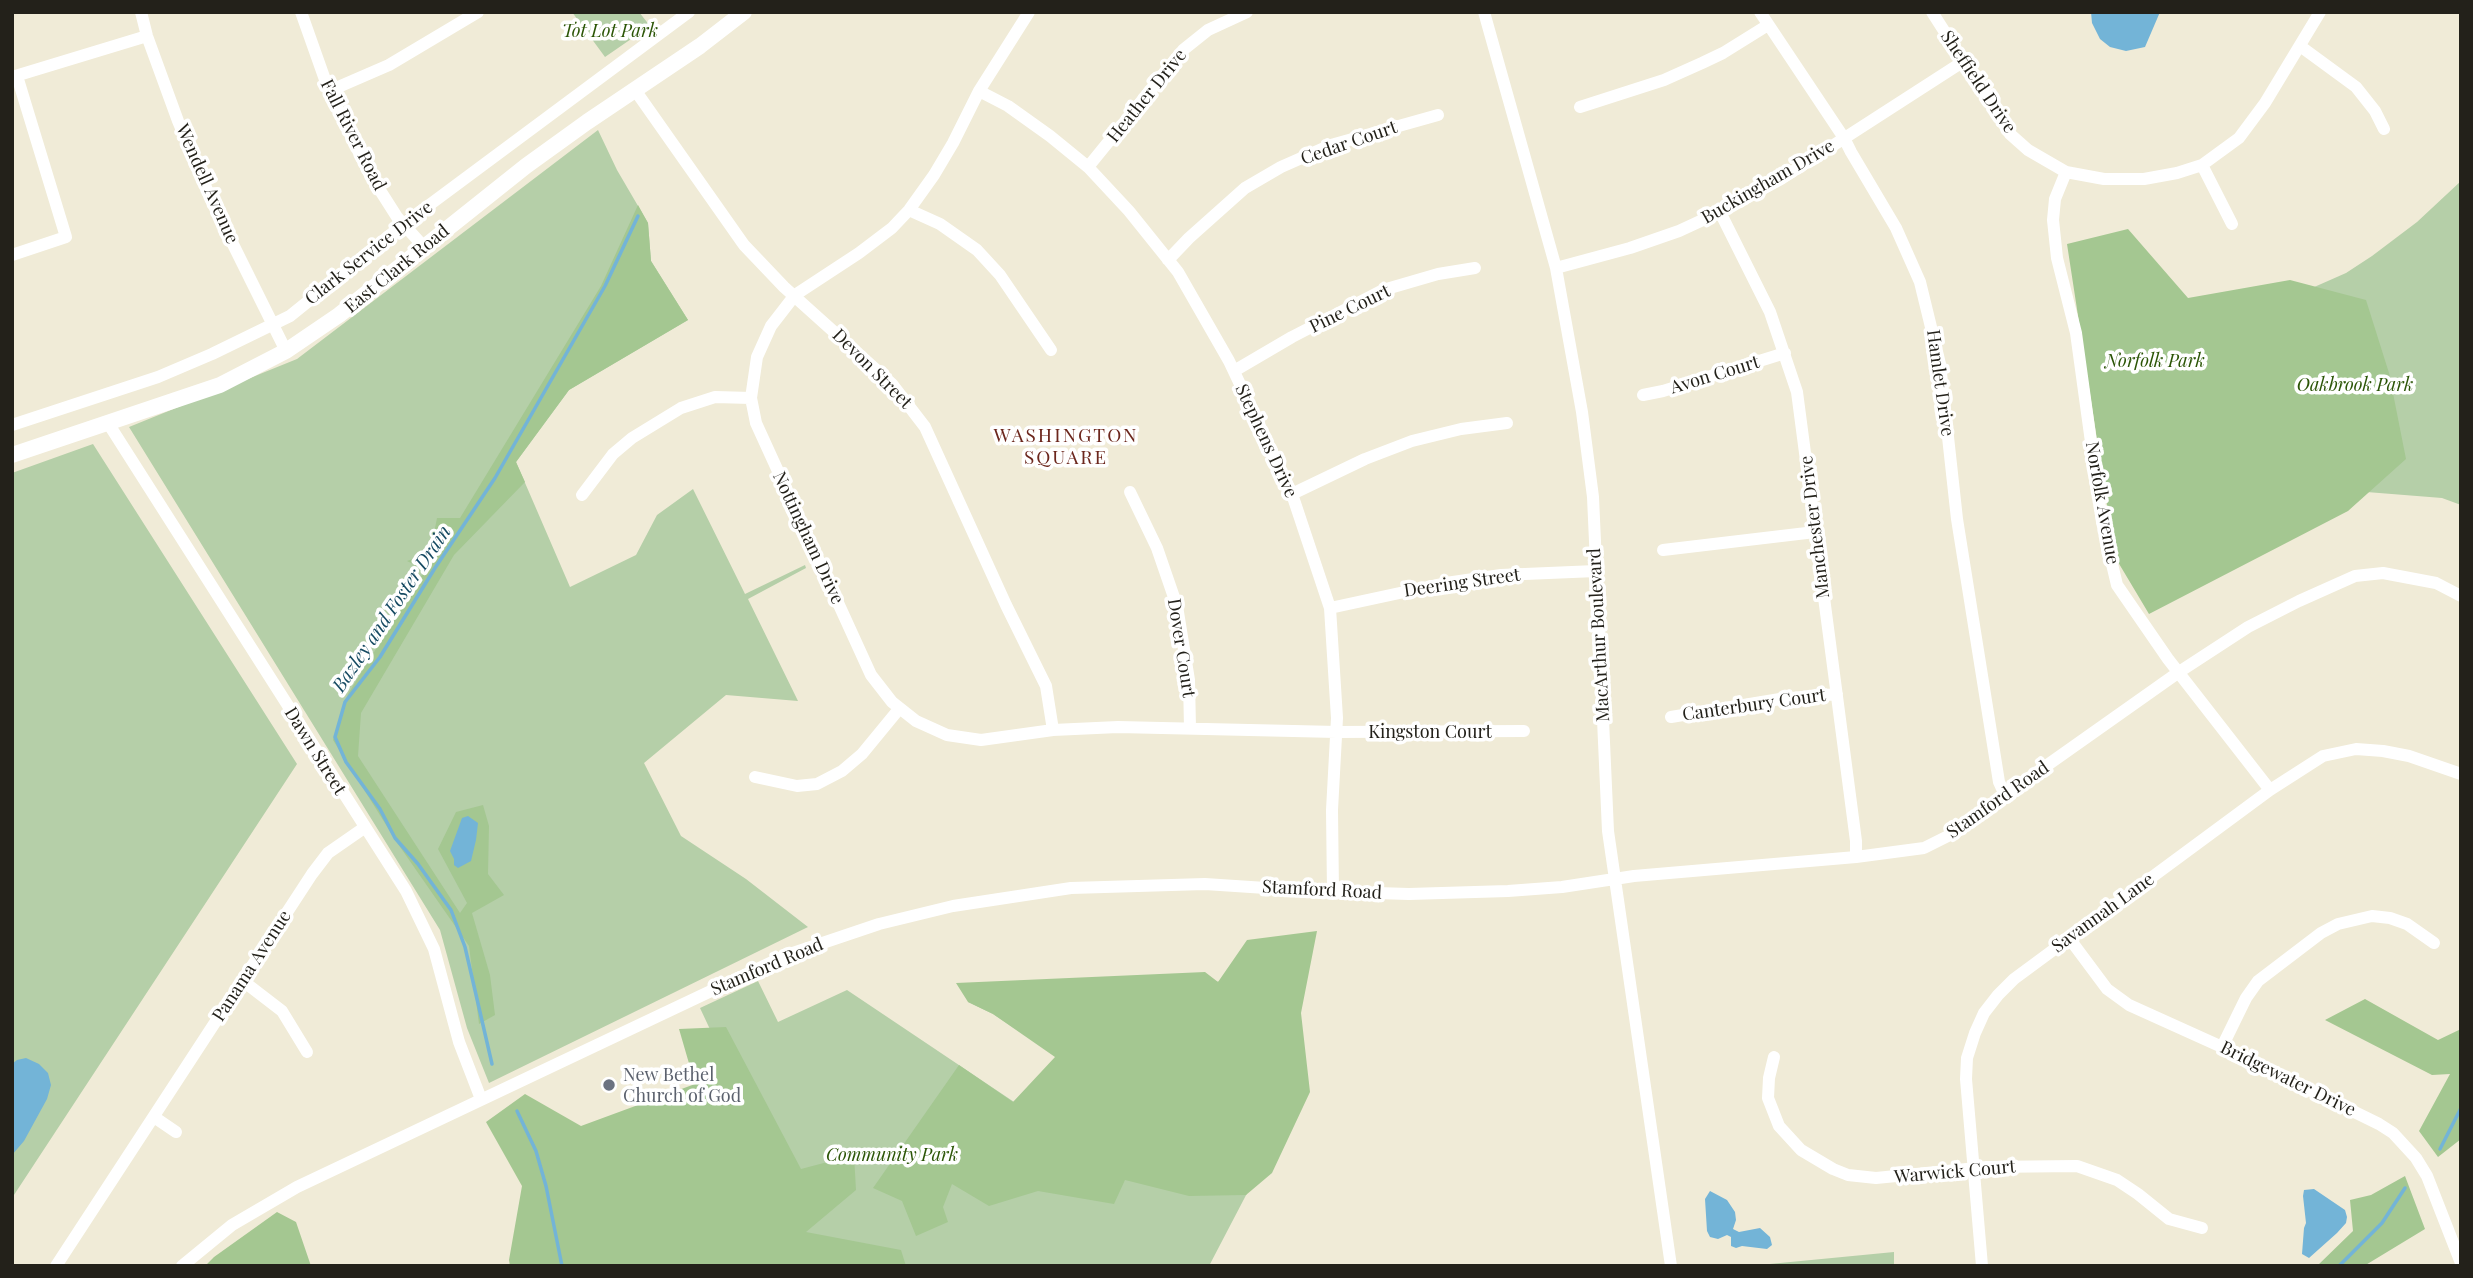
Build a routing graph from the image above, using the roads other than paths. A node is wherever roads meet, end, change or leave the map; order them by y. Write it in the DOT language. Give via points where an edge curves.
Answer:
graph roads {
  1 [pos="141,12"];
  2 [pos="301,12"];
  3 [pos="689,12"];
  4 [pos="744,12"];
  5 [pos="1029,12"];
  6 [pos="1247,12"];
  7 [pos="1484,12"];
  8 [pos="1760,12"];
  9 [pos="1931,12"];
  10 [pos="2320,12"];
  11 [pos="469,14"];
  12 [pos="1768,25"];
  13 [pos="147,36"];
  14 [pos="2300,46"];
  15 [pos="1964,61"];
  16 [pos="15,76"];
  17 [pos="635,90"];
  18 [pos="329,91"];
  19 [pos="979,91"];
  20 [pos="1580,107"];
  21 [pos="1438,115"];
  22 [pos="2384,129"];
  23 [pos="1844,138"];
  24 [pos="2202,165"];
  25 [pos="1088,167"];
  26 [pos="2066,172"];
  27 [pos="909,210"];
  28 [pos="1720,212"];
  29 [pos="405,223"];
  30 [pos="2232,224"];
  31 [pos="424,247"];
  32 [pos="12,255"];
  33 [pos="1168,260"];
  34 [pos="1475,268"];
  35 [pos="1556,268"];
  36 [pos="794,295"];
  37 [pos="274,325"];
  38 [pos="1051,350"];
  39 [pos="286,351"];
  40 [pos="1785,353"];
  41 [pos="1234,371"];
  42 [pos="1643,395"];
  43 [pos="751,398"];
  44 [pos="108,423"];
  45 [pos="1507,423"];
  46 [pos="12,425"];
  47 [pos="12,455"];
  48 [pos="1130,492"];
  49 [pos="1292,494"];
  50 [pos="582,495"];
  51 [pos="1815,532"];
  52 [pos="1662,550"];
  53 [pos="1596,570"];
  54 [pos="2461,596"];
  55 [pos="1330,608"];
  56 [pos="2179,672"];
  57 [pos="1837,694"];
  58 [pos="899,709"];
  59 [pos="1671,717"];
  60 [pos="1190,728"];
  61 [pos="1053,730"];
  62 [pos="1524,731"];
  63 [pos="1337,732"];
  64 [pos="2461,774"];
  65 [pos="755,777"];
  66 [pos="2270,790"];
  67 [pos="2005,795"];
  68 [pos="364,828"];
  69 [pos="1856,857"];
  70 [pos="1614,879"];
  71 [pos="1333,892"];
  72 [pos="2069,938"];
  73 [pos="2434,943"];
  74 [pos="243,981"];
  75 [pos="2222,1047"];
  76 [pos="307,1052"];
  77 [pos="1774,1058"];
  78 [pos="481,1099"];
  79 [pos="154,1117"];
  80 [pos="176,1132"];
  81 [pos="1974,1170"];
  82 [pos="2202,1228"];
  83 [pos="2461,1263"];
  84 [pos="56,1266"];
  85 [pos="182,1266"];
  86 [pos="1671,1266"];
  87 [pos="1982,1266"];
  1 -- 13 [label="street, Wendell Avenue"];
  2 -- 18 [label="street, Fall River Road"];
  3 -- 29 [label="street, Clark Service Drive"];
  4 -- 17 [label="main road, East Clark Road"];
  5 -- 19 [label="street, Nottingham Drive"];
  6 -- 25 [label="street, Heather Drive" via="1208,30 1183,50"];
  7 -- 35 [label="street, MacArthur Boulevard"];
  8 -- 12 [label="street, Hamlet Drive"];
  9 -- 15 [label="street, Sheffield Drive"];
  10 -- 14 [label="street, Sheffield Drive"];
  11 -- 18 [label="street" via="389,65"];
  12 -- 20 [label="street" via="1723,53 1664,80"];
  12 -- 23 [label="street, Hamlet Drive"];
  13 -- 16 [label="street"];
  13 -- 37 [label="street, Wendell Avenue" via="213,204"];
  14 -- 22 [label="street" via="2356,87"];
  14 -- 24 [label="street, Sheffield Drive" via="2239,138"];
  15 -- 23 [label="street, Buckingham Drive"];
  15 -- 26 [label="street, Sheffield Drive" via="2011,134 2028,150"];
  16 -- 32 [label="street" via="66,237"];
  17 -- 31 [label="main road, East Clark Road" via="526,166"];
  17 -- 36 [label="street, Devon Street" via="744,246"];
  18 -- 29 [label="street, Fall River Road" via="369,173"];
  19 -- 25 [label="street, Stephens Drive" via="1050,135"];
  19 -- 27 [label="street, Nottingham Drive" via="953,143"];
  21 -- 33 [label="street, Cedar Court" via="1331,145 1281,167 1245,188"];
  23 -- 28 [label="street, Buckingham Drive"];
  23 -- 67 [label="street, Hamlet Drive" via="1896,228 1929,314 1940,364 1957,519 1998,782"];
  24 -- 26 [label="street, Sheffield Drive" via="2144,179 2104,179"];
  24 -- 30 [label="street"];
  25 -- 33 [label="street, Stephens Drive"];
  26 -- 56 [label="street, Norfolk Avenue" via="2055,199 2053,220 2057,258 2076,333 2102,522 2117,585"];
  27 -- 36 [label="street, Nottingham Drive" via="859,253"];
  27 -- 38 [label="street" via="940,224 977,250 1000,275"];
  28 -- 35 [label="street, Buckingham Drive" via="1655,240"];
  28 -- 40 [label="street, Manchester Drive" via="1770,312"];
  29 -- 31 [label="street, Fall River Road"];
  29 -- 37 [label="street, Clark Service Drive"];
  31 -- 39 [label="main road, East Clark Road"];
  33 -- 41 [label="street, Stephens Drive"];
  34 -- 41 [label="street, Pine Court" via="1383,290"];
  35 -- 53 [label="street, MacArthur Boulevard" via="1582,412"];
  36 -- 43 [label="street, Nottingham Drive" via="763,340"];
  36 -- 61 [label="street, Devon Street" via="892,384 925,427 1046,686"];
  37 -- 39 [label="street, Wendell Avenue"];
  37 -- 46 [label="street, Clark Service Drive" via="158,377"];
  39 -- 44 [label="main road, East Clark Road" via="220,385"];
  40 -- 42 [label="street, Avon Court"];
  40 -- 51 [label="street, Manchester Drive" via="1803,426"];
  41 -- 49 [label="street, Stephens Drive"];
  43 -- 50 [label="street" via="715,397 681,408 613,454"];
  43 -- 58 [label="street, Nottingham Drive" via="764,442 871,675"];
  44 -- 47 [label="main road, East Clark Road"];
  44 -- 68 [label="street, Dawn Street"];
  45 -- 49 [label="street" via="1412,441"];
  48 -- 60 [label="street, Dover Court" via="1157,548 1177,606 1189,680"];
  49 -- 55 [label="street, Stephens Drive"];
  51 -- 52 [label="street"];
  51 -- 57 [label="street, Manchester Drive"];
  53 -- 55 [label="street, Deering Street" via="1446,583"];
  53 -- 70 [label="street, MacArthur Boulevard"];
  54 -- 56 [label="street, Stamford Road" via="2409,577 2383,573 2355,576 2248,627"];
  55 -- 63 [label="street, Stephens Drive"];
  56 -- 66 [label="street, Norfolk Avenue"];
  56 -- 67 [label="street, Stamford Road"];
  57 -- 59 [label="street, Canterbury Court"];
  57 -- 69 [label="street, Manchester Drive"];
  58 -- 61 [label="street, Nottingham Drive" via="925,726 962,738 994,739"];
  58 -- 65 [label="street" via="862,754 817,783 797,786"];
  60 -- 61 [label="street, Nottingham Drive"];
  60 -- 63 [label="street, Nottingham Drive"];
  62 -- 63 [label="street, Kingston Court"];
  63 -- 71 [label="street, Stephens Drive"];
  64 -- 66 [label="street, Savannah Lane" via="2409,756 2356,749 2323,757"];
  66 -- 72 [label="street, Savannah Lane"];
  67 -- 69 [label="street, Stamford Road" via="1961,830 1924,848"];
  68 -- 74 [label="street, Panama Avenue" via="328,853"];
  68 -- 78 [label="street, Dawn Street" via="406,891 434,949 458,1042"];
  69 -- 70 [label="street, Stamford Road"];
  70 -- 71 [label="street, Stamford Road" via="1508,891"];
  70 -- 86 [label="street, MacArthur Boulevard"];
  71 -- 78 [label="street, Stamford Road" via="1153,884 1071,888 953,906 879,924 788,955"];
  72 -- 75 [label="street, Bridgewater Drive" via="2118,998"];
  72 -- 81 [label="street, Savannah Lane" via="2006,987 1975,1032 1966,1079"];
  73 -- 75 [label="street" via="2390,918 2372,916 2338,924 2259,981"];
  74 -- 76 [label="street" via="282,1011"];
  74 -- 79 [label="street, Panama Avenue"];
  75 -- 83 [label="street, Bridgewater Drive" via="2393,1133 2427,1176"];
  77 -- 81 [label="street, Warwick Court" via="1768,1098 1772,1113 1789,1139 1815,1160 1864,1178"];
  78 -- 85 [label="street, Stamford Road" via="256,1209"];
  79 -- 80 [label="street"];
  79 -- 84 [label="street, Panama Avenue"];
  81 -- 82 [label="street, Warwick Court" via="2077,1166 2117,1180 2169,1219"];
  81 -- 87 [label="street, Savannah Lane"];
}
